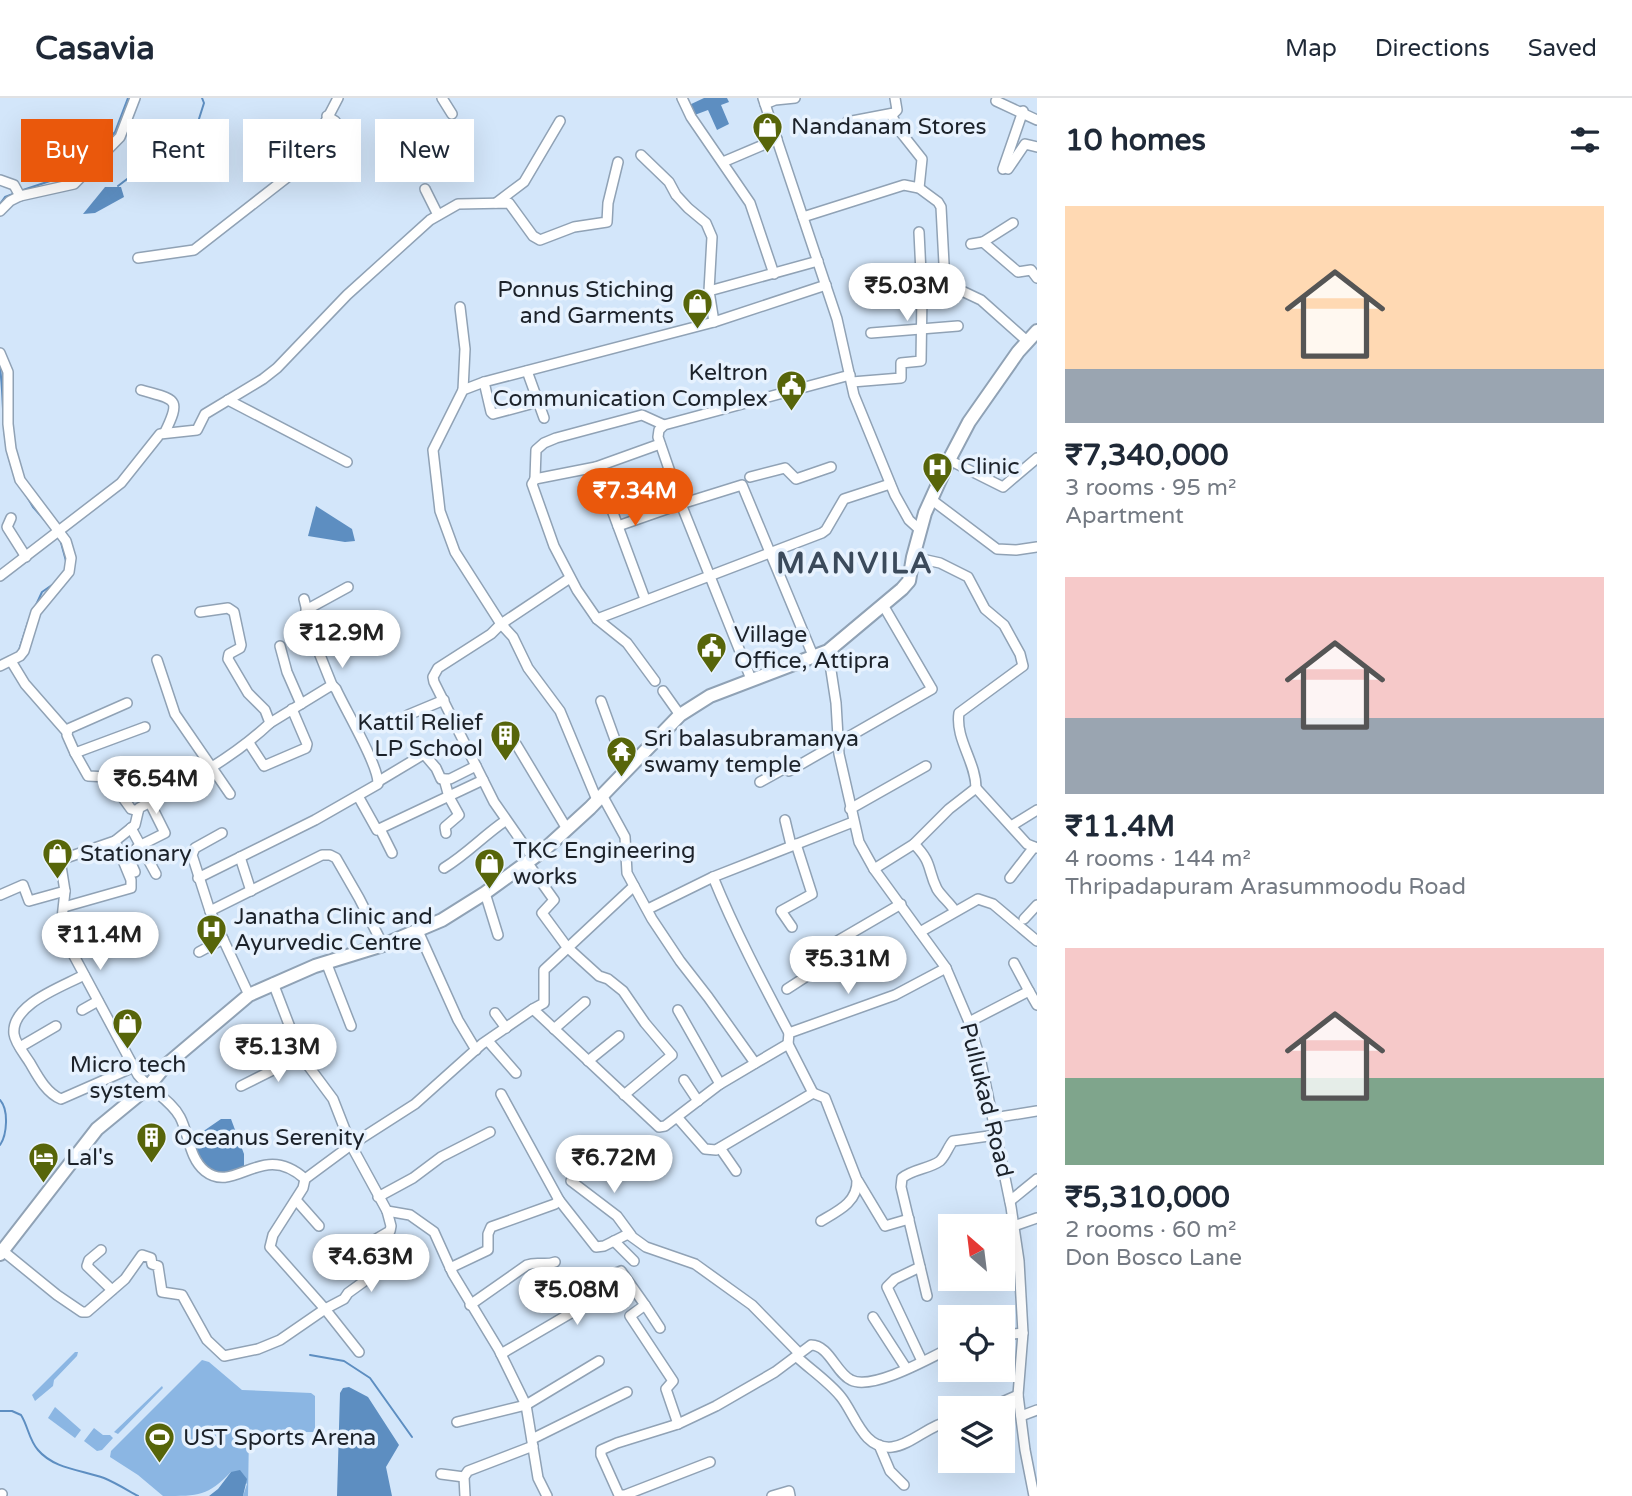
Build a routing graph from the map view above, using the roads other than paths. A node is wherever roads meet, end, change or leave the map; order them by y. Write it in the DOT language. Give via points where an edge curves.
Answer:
graph roads {
  1 [pos="135,98"];
  2 [pos="338,98"];
  3 [pos="442,98"];
  4 [pos="682,98"];
  5 [pos="795,98"];
  6 [pos="895,98"];
  7 [pos="764,101"];
  8 [pos="996,101"];
  9 [pos="1023,111"];
  10 [pos="452,114"];
  11 [pos="891,114"];
  12 [pos="327,116"];
  13 [pos="332,119"];
  14 [pos="1037,120"];
  15 [pos="560,121"];
  16 [pos="846,122"];
  17 [pos="777,139"];
  18 [pos="1037,147"];
  19 [pos="641,155"];
  20 [pos="618,162"];
  21 [pos="723,162"];
  22 [pos="0,180"];
  23 [pos="16,188"];
  24 [pos="919,188"];
  25 [pos="425,189"];
  26 [pos="0,191"];
  27 [pos="496,203"];
  28 [pos="0,211"];
  29 [pos="438,215"];
  30 [pos="803,217"];
  31 [pos="1013,223"];
  32 [pos="919,232"];
  33 [pos="983,242"];
  34 [pos="971,244"];
  35 [pos="138,258"];
  36 [pos="818,261"];
  37 [pos="774,274"];
  38 [pos="1037,278"];
  39 [pos="826,285"];
  40 [pos="709,291"];
  41 [pos="460,307"];
  42 [pos="714,322"];
  43 [pos="958,326"];
  44 [pos="922,329"];
  45 [pos="1037,331"];
  46 [pos="871,332"];
  47 [pos="1027,341"];
  48 [pos="0,353"];
  49 [pos="527,371"];
  50 [pos="851,378"];
  51 [pos="484,382"];
  52 [pos="142,390"];
  53 [pos="463,390"];
  54 [pos="228,400"];
  55 [pos="538,402"];
  56 [pos="544,418"];
  57 [pos="664,425"];
  58 [pos="165,432"];
  59 [pos="660,444"];
  60 [pos="1037,458"];
  61 [pos="949,460"];
  62 [pos="347,462"];
  63 [pos="596,467"];
  64 [pos="831,467"];
  65 [pos="750,477"];
  66 [pos="534,479"];
  67 [pos="890,484"];
  68 [pos="932,500"];
  69 [pos="681,504"];
  70 [pos="11,517"];
  71 [pos="618,526"];
  72 [pos="920,530"];
  73 [pos="57,534"];
  74 [pos="1037,547"];
  75 [pos="770,554"];
  76 [pos="26,557"];
  77 [pos="913,557"];
  78 [pos="0,576"];
  79 [pos="570,578"];
  80 [pos="709,578"];
  81 [pos="348,587"];
  82 [pos="304,599"];
  83 [pos="645,599"];
  84 [pos="883,605"];
  85 [pos="306,610"];
  86 [pos="200,612"];
  87 [pos="597,619"];
  88 [pos="501,624"];
  89 [pos="280,646"];
  90 [pos="828,651"];
  91 [pos="814,658"];
  92 [pos="157,660"];
  93 [pos="11,661"];
  94 [pos="0,666"];
  95 [pos="751,679"];
  96 [pos="655,681"];
  97 [pos="332,685"];
  98 [pos="663,691"];
  99 [pos="444,700"];
  100 [pos="601,701"];
  101 [pos="127,703"];
  102 [pos="297,707"];
  103 [pos="408,715"];
  104 [pos="680,715"];
  105 [pos="270,723"];
  106 [pos="145,727"];
  107 [pos="67,732"];
  108 [pos="249,743"];
  109 [pos="516,744"];
  110 [pos="838,744"];
  111 [pos="75,753"];
  112 [pos="212,766"];
  113 [pos="476,766"];
  114 [pos="926,766"];
  115 [pos="626,770"];
  116 [pos="443,779"];
  117 [pos="483,780"];
  118 [pos="379,781"];
  119 [pos="760,782"];
  120 [pos="976,788"];
  121 [pos="230,794"];
  122 [pos="358,796"];
  123 [pos="449,797"];
  124 [pos="600,798"];
  125 [pos="150,803"];
  126 [pos="850,808"];
  127 [pos="1037,810"];
  128 [pos="138,811"];
  129 [pos="785,820"];
  130 [pos="505,821"];
  131 [pos="853,822"];
  132 [pos="1011,825"];
  133 [pos="131,828"];
  134 [pos="380,829"];
  135 [pos="566,829"];
  136 [pos="222,833"];
  137 [pos="446,833"];
  138 [pos="114,841"];
  139 [pos="794,844"];
  140 [pos="914,844"];
  141 [pos="139,846"];
  142 [pos="1035,848"];
  143 [pos="393,853"];
  144 [pos="240,857"];
  145 [pos="530,860"];
  146 [pos="444,868"];
  147 [pos="874,869"];
  148 [pos="135,872"];
  149 [pos="156,874"];
  150 [pos="713,877"];
  151 [pos="198,878"];
  152 [pos="1010,878"];
  153 [pos="634,886"];
  154 [pos="65,891"];
  155 [pos="251,891"];
  156 [pos="485,893"];
  157 [pos="0,895"];
  158 [pos="901,904"];
  159 [pos="1037,905"];
  160 [pos="64,907"];
  161 [pos="648,909"];
  162 [pos="210,911"];
  163 [pos="955,911"];
  164 [pos="1024,919"];
  165 [pos="792,927"];
  166 [pos="418,930"];
  167 [pos="920,932"];
  168 [pos="498,935"];
  169 [pos="223,939"];
  170 [pos="1037,941"];
  171 [pos="383,945"];
  172 [pos="567,947"];
  173 [pos="199,952"];
  174 [pos="326,962"];
  175 [pos="1014,963"];
  176 [pos="946,968"];
  177 [pos="84,975"];
  178 [pos="273,983"];
  179 [pos="787,989"];
  180 [pos="1029,990"];
  181 [pos="249,995"];
  182 [pos="98,1001"];
  183 [pos="585,1002"];
  184 [pos="1037,1004"];
  185 [pos="533,1009"];
  186 [pos="82,1010"];
  187 [pos="678,1010"];
  188 [pos="495,1013"];
  189 [pos="969,1022"];
  190 [pos="56,1026"];
  191 [pos="351,1026"];
  192 [pos="506,1028"];
  193 [pos="554,1029"];
  194 [pos="789,1033"];
  195 [pos="619,1036"];
  196 [pos="488,1041"];
  197 [pos="788,1044"];
  198 [pos="20,1047"];
  199 [pos="476,1050"];
  200 [pos="300,1056"];
  201 [pos="588,1061"];
  202 [pos="755,1063"];
  203 [pos="134,1067"];
  204 [pos="516,1073"];
  205 [pos="684,1080"];
  206 [pos="720,1084"];
  207 [pos="241,1086"];
  208 [pos="148,1087"];
  209 [pos="813,1093"];
  210 [pos="500,1094"];
  211 [pos="624,1094"];
  212 [pos="698,1101"];
  213 [pos="1037,1111"];
  214 [pos="677,1117"];
  215 [pos="993,1118"];
  216 [pos="490,1132"];
  217 [pos="996,1135"];
  218 [pos="351,1146"];
  219 [pos="720,1148"];
  220 [pos="736,1171"];
  221 [pos="305,1179"];
  222 [pos="1037,1179"];
  223 [pos="857,1180"];
  224 [pos="571,1181"];
  225 [pos="378,1197"];
  226 [pos="296,1200"];
  227 [pos="559,1200"];
  228 [pos="1010,1201"];
  229 [pos="387,1211"];
  230 [pos="1012,1214"];
  231 [pos="1037,1218"];
  232 [pos="909,1219"];
  233 [pos="821,1221"];
  234 [pos="319,1226"];
  235 [pos="1015,1226"];
  236 [pos="1015,1233"];
  237 [pos="631,1235"];
  238 [pos="614,1241"];
  239 [pos="101,1250"];
  240 [pos="2,1252"];
  241 [pos="634,1261"];
  242 [pos="555,1262"];
  243 [pos="345,1265"];
  244 [pos="920,1267"];
  245 [pos="450,1268"];
  246 [pos="377,1272"];
  247 [pos="112,1290"];
  248 [pos="927,1296"];
  249 [pos="470,1304"];
  250 [pos="645,1305"];
  251 [pos="325,1308"];
  252 [pos="873,1317"];
  253 [pos="660,1328"];
  254 [pos="1023,1333"];
  255 [pos="1015,1334"];
  256 [pos="359,1352"];
  257 [pos="501,1354"];
  258 [pos="798,1354"];
  259 [pos="938,1354"];
  260 [pos="599,1361"];
  261 [pos="922,1361"];
  262 [pos="906,1368"];
  263 [pos="627,1392"];
  264 [pos="1018,1395"];
  265 [pos="1015,1396"];
  266 [pos="526,1405"];
  267 [pos="1037,1410"];
  268 [pos="1021,1416"];
  269 [pos="457,1422"];
  270 [pos="678,1424"];
  271 [pos="938,1424"];
  272 [pos="532,1442"];
  273 [pos="879,1445"];
  274 [pos="1037,1445"];
  275 [pos="1025,1450"];
  276 [pos="710,1462"];
  277 [pos="441,1474"];
  278 [pos="464,1478"];
  279 [pos="904,1485"];
  280 [pos="1033,1492"];
  281 [pos="465,1496"];
  282 [pos="547,1496"];
  283 [pos="617,1496"];
  284 [pos="772,1496"];
  285 [pos="790,1496"];
  286 [pos="1023,1496"];
  1 -- 23 [label="street" via="120,137 74,184"];
  2 -- 12 [label="street"];
  3 -- 10 [label="street"];
  4 -- 21 [label="street"];
  5 -- 7 [label="street"];
  6 -- 11 [label="street" via="897,110"];
  7 -- 17 [label="street"];
  8 -- 9 [label="street"];
  9 -- 14 [label="street"];
  9 -- 18 [label="street" via="1005,169 1025,144"];
  11 -- 16 [label="street"];
  11 -- 24 [label="street" via="922,159"];
  12 -- 13 [label="street"];
  12 -- 35 [label="street" via="303,165 194,250"];
  15 -- 27 [label="street" via="524,182"];
  17 -- 21 [label="street"];
  17 -- 30 [label="street"];
  19 -- 40 [label="street" via="706,223 712,237"];
  20 -- 27 [label="street" via="607,222 574,227 540,240 509,203"];
  21 -- 37 [label="street" via="750,203"];
  22 -- 23 [label="street"];
  23 -- 26 [label="street"];
  23 -- 28 [label="street"];
  24 -- 30 [label="street" via="889,188"];
  24 -- 47 [label="street" via="941,208 945,283 981,300"];
  25 -- 29 [label="street"];
  27 -- 29 [label="street" via="458,204"];
  29 -- 54 [label="street" via="347,295 277,368"];
  30 -- 36 [label="street"];
  31 -- 33 [label="street"];
  32 -- 44 [label="street"];
  33 -- 34 [label="street"];
  33 -- 38 [label="street" via="1018,272 1031,270"];
  36 -- 37 [label="street"];
  36 -- 39 [label="street"];
  37 -- 40 [label="street"];
  39 -- 42 [label="street"];
  39 -- 50 [label="street"];
  40 -- 42 [label="street"];
  41 -- 53 [label="street"];
  42 -- 49 [label="street"];
  43 -- 44 [label="street"];
  44 -- 46 [label="street"];
  44 -- 50 [label="street" via="921,361 901,363 901,378"];
  45 -- 47 [label="main road"];
  47 -- 61 [label="main road" via="969,422"];
  48 -- 73 [label="street" via="8,372 8,424 20,480"];
  49 -- 51 [label="street"];
  49 -- 55 [label="street"];
  50 -- 57 [label="street"];
  50 -- 67 [label="street"];
  51 -- 53 [label="street"];
  51 -- 55 [label="street" via="493,414"];
  52 -- 58 [label="street" via="170,398 174,404"];
  53 -- 88 [label="street" via="433,450 440,512 455,552"];
  54 -- 58 [label="street" via="205,414 197,429"];
  54 -- 62 [label="street"];
  55 -- 56 [label="street"];
  57 -- 59 [label="street" via="659,430"];
  57 -- 66 [label="street" via="642,415 556,438 536,450"];
  58 -- 73 [label="street" via="150,444 121,483"];
  59 -- 63 [label="street"];
  59 -- 69 [label="street"];
  60 -- 61 [label="street" via="1003,487"];
  61 -- 68 [label="main road"];
  63 -- 66 [label="street"];
  63 -- 71 [label="street"];
  64 -- 65 [label="street" via="796,479 785,468"];
  66 -- 79 [label="street" via="554,546"];
  67 -- 72 [label="street" via="902,510"];
  67 -- 75 [label="street" via="844,499 826,530"];
  68 -- 72 [label="main road"];
  68 -- 74 [label="street" via="997,549"];
  69 -- 71 [label="street"];
  69 -- 75 [label="street" via="742,485"];
  69 -- 80 [label="street"];
  70 -- 76 [label="street" via="7,527"];
  71 -- 83 [label="street"];
  72 -- 77 [label="main road"];
  73 -- 76 [label="street"];
  73 -- 93 [label="street" via="66,541 69,572 36,612 30,640"];
  75 -- 80 [label="street"];
  75 -- 91 [label="street"];
  76 -- 78 [label="street"];
  77 -- 84 [label="main road" via="909,581"];
  77 -- 120 [label="street" via="940,563 968,577 985,609 1004,625 1023,661 1023,666 959,713"];
  79 -- 87 [label="street"];
  79 -- 88 [label="street"];
  80 -- 83 [label="street"];
  80 -- 95 [label="street"];
  81 -- 85 [label="street"];
  82 -- 85 [label="street"];
  83 -- 87 [label="street"];
  84 -- 90 [label="main road"];
  84 -- 110 [label="street" via="932,689"];
  85 -- 97 [label="street"];
  86 -- 105 [label="street" via="228,608 234,612 241,645 228,659"];
  87 -- 96 [label="street" via="626,643"];
  88 -- 99 [label="street" via="438,668 433,677"];
  88 -- 124 [label="street" via="560,711"];
  89 -- 102 [label="street"];
  90 -- 91 [label="main road"];
  90 -- 110 [label="street, Pullukad Road"];
  91 -- 95 [label="main road"];
  92 -- 112 [label="street" via="176,714"];
  93 -- 94 [label="street"];
  93 -- 107 [label="street"];
  95 -- 104 [label="main road"];
  97 -- 102 [label="street"];
  97 -- 118 [label="street"];
  98 -- 104 [label="street"];
  99 -- 103 [label="street"];
  99 -- 113 [label="street"];
  100 -- 115 [label="street"];
  101 -- 107 [label="street"];
  102 -- 105 [label="street"];
  102 -- 108 [label="street" via="306,748 264,766"];
  104 -- 115 [label="main road"];
  105 -- 108 [label="street"];
  106 -- 111 [label="street"];
  107 -- 111 [label="street"];
  108 -- 112 [label="street"];
  109 -- 135 [label="street"];
  110 -- 119 [label="street"];
  110 -- 126 [label="street, Pullukad Road"];
  111 -- 128 [label="street" via="88,776 108,777 131,809"];
  112 -- 121 [label="street"];
  112 -- 125 [label="street"];
  113 -- 116 [label="street"];
  113 -- 117 [label="street"];
  114 -- 126 [label="street"];
  115 -- 124 [label="main road"];
  116 -- 118 [label="street" via="424,754"];
  116 -- 123 [label="street"];
  117 -- 123 [label="street"];
  117 -- 130 [label="street"];
  118 -- 122 [label="street"];
  120 -- 132 [label="street"];
  120 -- 140 [label="street"];
  122 -- 134 [label="street"];
  122 -- 144 [label="street"];
  123 -- 134 [label="street"];
  123 -- 137 [label="street" via="459,815 445,827"];
  124 -- 135 [label="main road"];
  124 -- 153 [label="street" via="625,837 627,873"];
  125 -- 128 [label="street"];
  125 -- 141 [label="street" via="165,833"];
  126 -- 131 [label="street, Pullukad Road"];
  127 -- 132 [label="street"];
  128 -- 133 [label="street"];
  129 -- 139 [label="street"];
  130 -- 145 [label="street"];
  130 -- 146 [label="street"];
  131 -- 139 [label="street"];
  131 -- 147 [label="street, Pullukad Road"];
  132 -- 142 [label="street"];
  133 -- 138 [label="street"];
  133 -- 141 [label="street"];
  134 -- 143 [label="street"];
  135 -- 145 [label="main road"];
  136 -- 151 [label="street" via="193,851"];
  138 -- 154 [label="street" via="60,860"];
  138 -- 160 [label="street" via="131,888"];
  139 -- 150 [label="street"];
  139 -- 165 [label="street" via="812,894 781,911"];
  140 -- 147 [label="street"];
  140 -- 163 [label="street" via="926,855 938,890"];
  141 -- 148 [label="street" via="128,856"];
  141 -- 149 [label="street"];
  142 -- 152 [label="street"];
  144 -- 151 [label="street"];
  144 -- 155 [label="street"];
  145 -- 156 [label="main road"];
  145 -- 172 [label="street" via="554,900 542,913"];
  147 -- 158 [label="street, Pullukad Road"];
  150 -- 161 [label="street"];
  150 -- 194 [label="street" via="734,930"];
  151 -- 162 [label="street"];
  153 -- 161 [label="street"];
  153 -- 172 [label="street"];
  154 -- 157 [label="street" via="29,901 23,885"];
  154 -- 160 [label="street"];
  155 -- 162 [label="street"];
  155 -- 171 [label="street" via="330,855 336,858"];
  156 -- 166 [label="main road"];
  156 -- 168 [label="street"];
  158 -- 167 [label="street, Pullukad Road"];
  158 -- 179 [label="street" via="829,946 824,965"];
  159 -- 164 [label="street"];
  160 -- 177 [label="street" via="61,928"];
  161 -- 202 [label="street"];
  162 -- 169 [label="street"];
  163 -- 167 [label="street"];
  163 -- 170 [label="street" via="978,899 986,901"];
  166 -- 171 [label="main road"];
  166 -- 199 [label="street"];
  167 -- 176 [label="street, Pullukad Road"];
  169 -- 173 [label="street"];
  169 -- 181 [label="street"];
  171 -- 174 [label="main road"];
  172 -- 185 [label="street" via="544,970 544,1003"];
  172 -- 211 [label="street" via="624,991 672,1055"];
  174 -- 178 [label="main road"];
  174 -- 191 [label="street"];
  175 -- 180 [label="street"];
  176 -- 189 [label="street, Pullukad Road"];
  176 -- 194 [label="street" via="895,995"];
  177 -- 182 [label="street"];
  177 -- 198 [label="street" via="19,1013 14,1032"];
  178 -- 181 [label="main road"];
  178 -- 200 [label="street"];
  180 -- 184 [label="street"];
  180 -- 189 [label="street"];
  181 -- 208 [label="main road" via="165,1066"];
  182 -- 186 [label="street"];
  182 -- 203 [label="street"];
  183 -- 193 [label="street"];
  185 -- 192 [label="street"];
  185 -- 193 [label="street"];
  187 -- 206 [label="street"];
  188 -- 192 [label="street"];
  189 -- 215 [label="street, Pullukad Road"];
  190 -- 198 [label="street"];
  192 -- 196 [label="street"];
  193 -- 201 [label="street"];
  194 -- 197 [label="street"];
  195 -- 201 [label="street"];
  196 -- 199 [label="street"];
  196 -- 204 [label="street"];
  197 -- 202 [label="street"];
  197 -- 209 [label="street"];
  198 -- 203 [label="street" via="37,1076 61,1098"];
  199 -- 218 [label="street" via="415,1104"];
  200 -- 207 [label="street"];
  200 -- 218 [label="street" via="333,1099"];
  201 -- 211 [label="street"];
  202 -- 206 [label="street"];
  203 -- 208 [label="street"];
  205 -- 212 [label="street"];
  206 -- 212 [label="street"];
  208 -- 221 [label="street" via="179,1116 194,1156 206,1172 225,1178 275,1162"];
  208 -- 240 [label="main road" via="97,1129"];
  209 -- 219 [label="street"];
  209 -- 223 [label="street" via="825,1098"];
  210 -- 227 [label="street"];
  211 -- 214 [label="street" via="659,1127"];
  212 -- 214 [label="street"];
  213 -- 215 [label="street"];
  214 -- 219 [label="street" via="705,1149"];
  215 -- 217 [label="street, Pullukad Road"];
  216 -- 225 [label="street"];
  217 -- 228 [label="street, Pullukad Road"];
  217 -- 232 [label="street" via="956,1140 937,1163 905,1175 901,1187"];
  218 -- 221 [label="street"];
  218 -- 225 [label="street"];
  219 -- 220 [label="street"];
  221 -- 226 [label="street"];
  222 -- 228 [label="street"];
  223 -- 232 [label="street" via="885,1226"];
  223 -- 233 [label="street" via="849,1203"];
  224 -- 237 [label="street" via="617,1216"];
  225 -- 229 [label="street"];
  226 -- 234 [label="street"];
  226 -- 251 [label="street" via="270,1247"];
  227 -- 238 [label="street" via="596,1247"];
  227 -- 245 [label="street" via="491,1227 488,1250"];
  228 -- 230 [label="street, Pullukad Road"];
  229 -- 243 [label="street" via="390,1231 349,1255"];
  229 -- 245 [label="street" via="410,1215 434,1232"];
  231 -- 235 [label="street"];
  232 -- 244 [label="street"];
  236 -- 254 [label="street, Pullukad Road"];
  237 -- 238 [label="street"];
  237 -- 258 [label="street" via="646,1247 695,1264 752,1306"];
  238 -- 241 [label="street"];
  239 -- 247 [label="street" via="88,1266"];
  240 -- 247 [label="street" via="82,1312"];
  242 -- 249 [label="street" via="527,1265"];
  244 -- 248 [label="street"];
  244 -- 261 [label="street" via="887,1287"];
  245 -- 249 [label="street"];
  246 -- 251 [label="street"];
  247 -- 251 [label="street" via="142,1255 151,1258 158,1266 162,1292 182,1295 207,1340 224,1356 280,1340"];
  249 -- 257 [label="street"];
  250 -- 253 [label="street"];
  250 -- 257 [label="street" via="621,1271 605,1275 591,1284 589,1303"];
  250 -- 270 [label="street" via="630,1315 673,1381 666,1389"];
  251 -- 256 [label="street"];
  252 -- 262 [label="street"];
  254 -- 255 [label="street"];
  254 -- 264 [label="street, Pullukad Road"];
  257 -- 266 [label="street"];
  258 -- 262 [label="street" via="817,1345 854,1382 881,1379"];
  258 -- 270 [label="street" via="744,1390"];
  258 -- 273 [label="street" via="841,1398 858,1428"];
  259 -- 261 [label="street"];
  260 -- 266 [label="street"];
  261 -- 262 [label="street"];
  263 -- 272 [label="street"];
  264 -- 265 [label="street"];
  264 -- 268 [label="street, Pullukad Road"];
  266 -- 269 [label="street"];
  266 -- 272 [label="street"];
  267 -- 268 [label="street"];
  268 -- 275 [label="street, Pullukad Road"];
  270 -- 283 [label="street" via="601,1450"];
  271 -- 273 [label="street" via="895,1447"];
  272 -- 278 [label="street" via="468,1471"];
  272 -- 282 [label="street" via="538,1478"];
  273 -- 279 [label="street" via="890,1471"];
  274 -- 275 [label="street"];
  275 -- 280 [label="street, Pullukad Road"];
  276 -- 283 [label="street"];
  277 -- 278 [label="street"];
  278 -- 281 [label="street"];
  280 -- 286 [label="street"];
  284 -- 285 [label="street" via="789,1491"];
}
